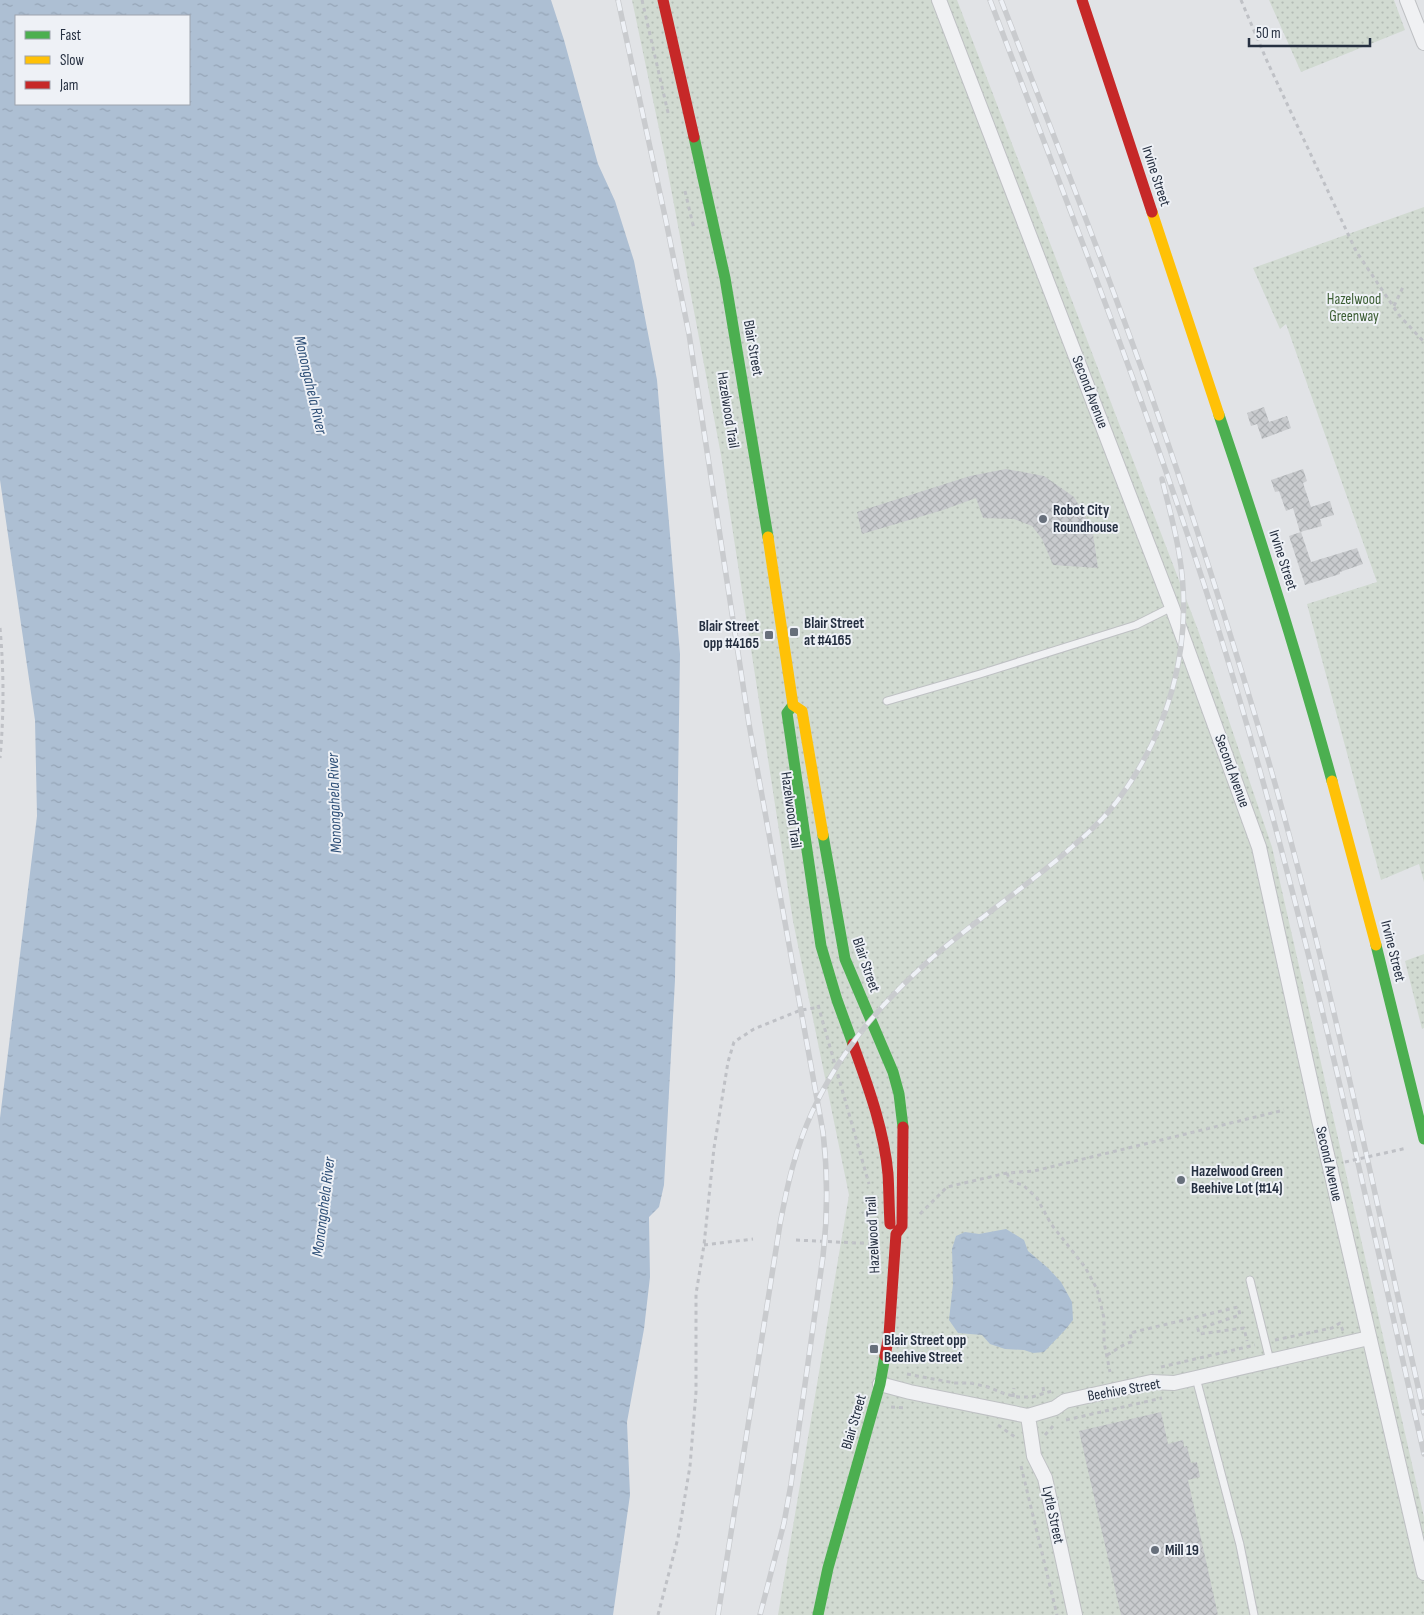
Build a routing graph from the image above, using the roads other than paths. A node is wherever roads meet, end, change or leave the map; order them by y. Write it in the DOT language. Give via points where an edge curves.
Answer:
graph roads {
  1 [pos="662,0"];
  2 [pos="939,0"];
  3 [pos="1082,0"];
  4 [pos="1407,0"];
  5 [pos="1424,43"];
  6 [pos="1172,607"];
  7 [pos="887,701"];
  8 [pos="793,705"];
  9 [pos="1424,1139"];
  10 [pos="896,1234"];
  11 [pos="1250,1280"];
  12 [pos="1369,1338"];
  13 [pos="1270,1361"];
  14 [pos="1196,1378"];
  15 [pos="880,1384"];
  16 [pos="1028,1416"];
  17 [pos="1424,1573"];
  18 [pos="818,1615"];
  19 [pos="1075,1615"];
  20 [pos="1254,1615"];
  1 -- 8 [label="street, Blair Street" via="725,278"];
  2 -- 6 [label="street, Second Avenue"];
  3 -- 9 [label="street, Irvine Street" via="1271,571 1372,929"];
  4 -- 5 [label="street"];
  6 -- 7 [label="lane" via="1136,625"];
  6 -- 12 [label="street, Second Avenue" via="1259,847"];
  8 -- 10 [label="street, Blair Street" via="787,713 821,946 871,1095 888,1173 890,1226"];
  8 -- 10 [label="street, Blair Street" via="802,712 845,958 893,1072 899,1094 903,1123 902,1226"];
  10 -- 15 [label="street, Blair Street" via="889,1335"];
  11 -- 13 [label="lane"];
  12 -- 13 [label="street, Beehive Street"];
  12 -- 17 [label="street, Second Avenue"];
  13 -- 14 [label="street, Beehive Street"];
  14 -- 16 [label="street, Beehive Street" via="1174,1383 1151,1382 1065,1401 1055,1408"];
  14 -- 20 [label="lane" via="1240,1545"];
  15 -- 16 [label="street, Beehive Street"];
  15 -- 18 [label="street, Blair Street" via="828,1568"];
  16 -- 19 [label="street, Lytle Street" via="1034,1456 1045,1478"];
}
